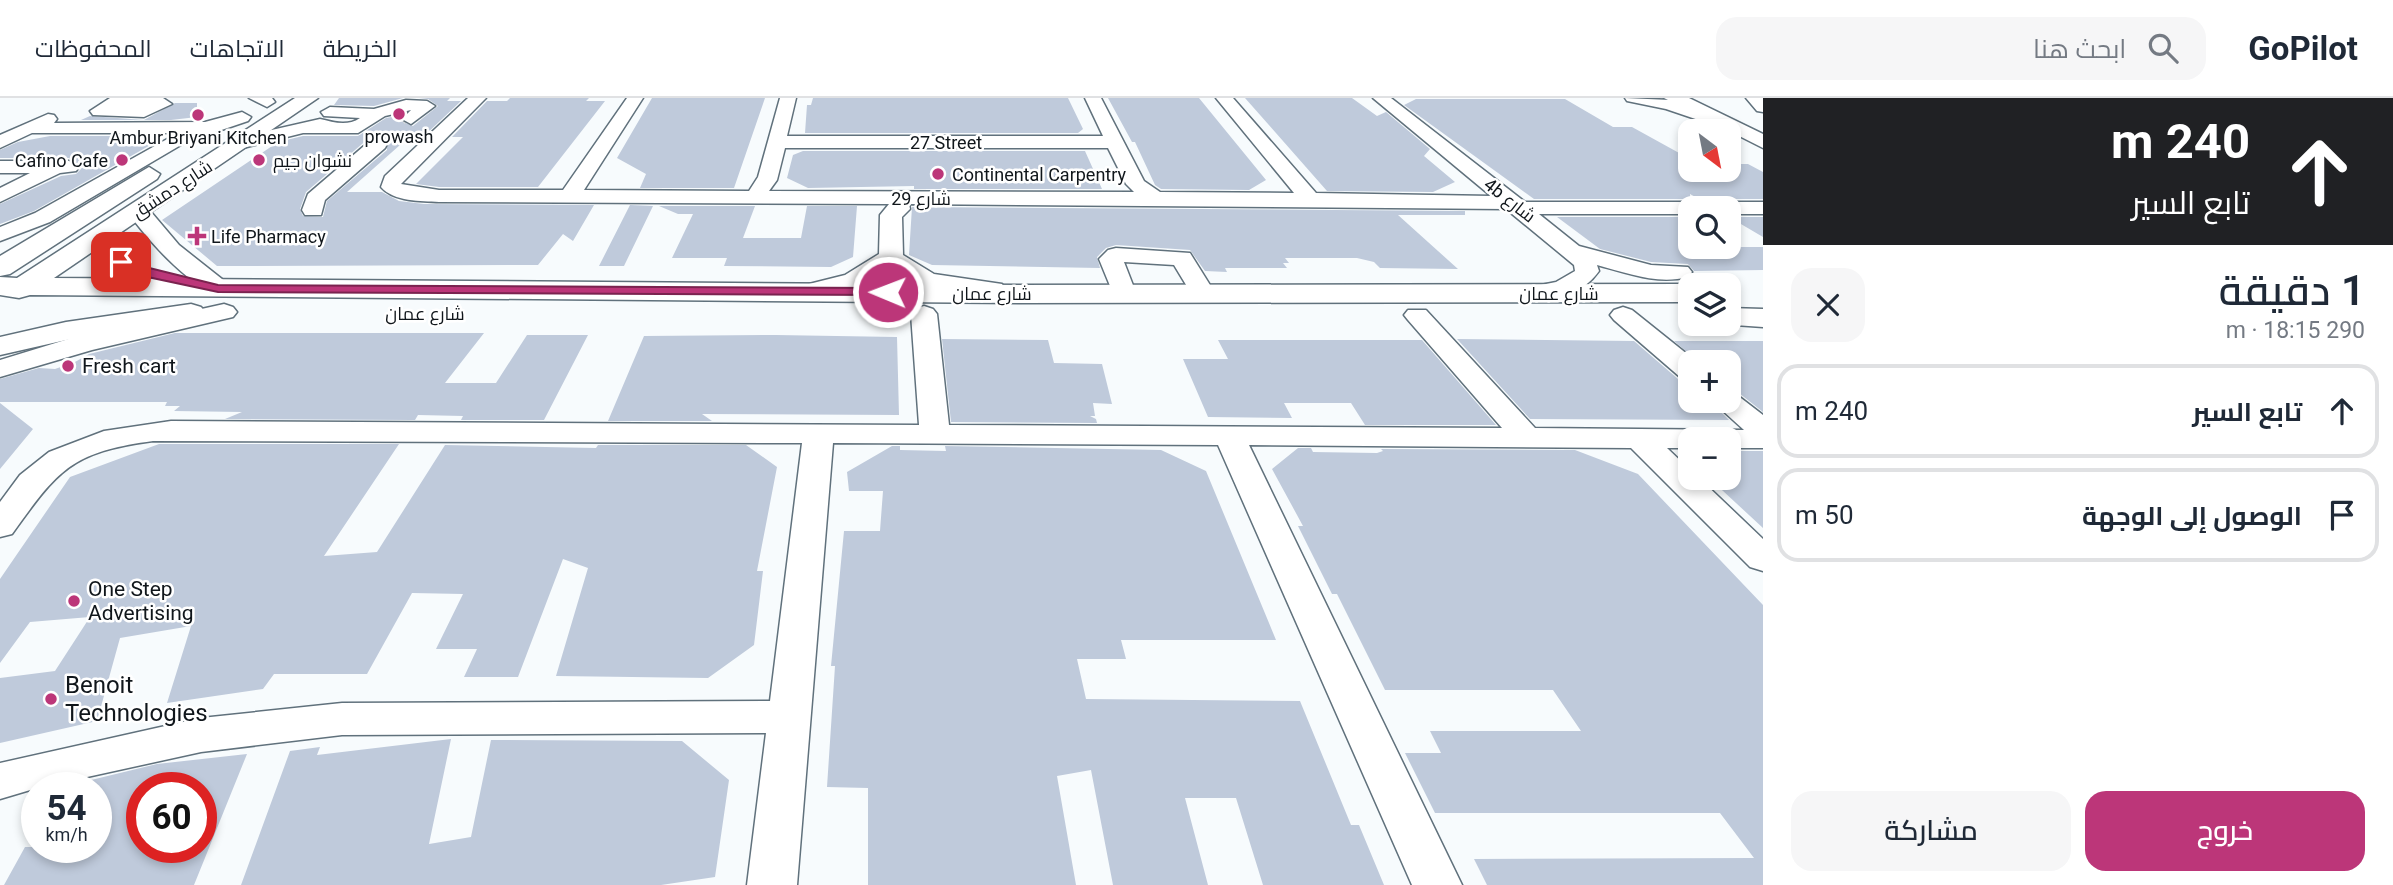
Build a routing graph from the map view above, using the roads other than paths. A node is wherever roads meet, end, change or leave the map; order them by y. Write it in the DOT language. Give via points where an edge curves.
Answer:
graph roads {
  1 [pos="478,98"];
  2 [pos="635,98"];
  3 [pos="788,98"];
  4 [pos="1093,98"];
  5 [pos="1224,98"];
  6 [pos="1381,98"];
  7 [pos="1633,98"];
  8 [pos="1674,98"];
  9 [pos="1704,98"];
  10 [pos="1754,98"];
  11 [pos="266,99"];
  12 [pos="304,101"];
  13 [pos="115,102"];
  14 [pos="82,103"];
  15 [pos="1763,107"];
  16 [pos="377,113"];
  17 [pos="1711,119"];
  18 [pos="1716,119"];
  19 [pos="323,120"];
  20 [pos="400,123"];
  21 [pos="1763,126"];
  22 [pos="30,128"];
  23 [pos="360,128"];
  24 [pos="195,131"];
  25 [pos="1741,131"];
  26 [pos="0,142"];
  27 [pos="243,142"];
  28 [pos="777,142"];
  29 [pos="1115,142"];
  30 [pos="1763,142"];
  31 [pos="4,169"];
  32 [pos="335,180"];
  33 [pos="375,180"];
  34 [pos="766,192"];
  35 [pos="1142,193"];
  36 [pos="0,196"];
  37 [pos="569,197"];
  38 [pos="1310,200"];
  39 [pos="891,203"];
  40 [pos="1514,203"];
  41 [pos="96,205"];
  42 [pos="1763,208"];
  43 [pos="313,210"];
  44 [pos="138,211"];
  45 [pos="0,234"];
  46 [pos="0,246"];
  47 [pos="1577,252"];
  48 [pos="891,257"];
  49 [pos="0,268"];
  50 [pos="1678,281"];
  51 [pos="1678,283"];
  52 [pos="514,288"];
  53 [pos="810,291"];
  54 [pos="1124,293"];
  55 [pos="1203,293"];
  56 [pos="1535,293"];
  57 [pos="1741,293"];
  58 [pos="1763,293"];
  59 [pos="1020,294"];
  60 [pos="4,295"];
  61 [pos="221,300"];
  62 [pos="1741,304"];
  63 [pos="1763,304"];
  64 [pos="1678,305"];
  65 [pos="191,313"];
  66 [pos="924,314"];
  67 [pos="1418,315"];
  68 [pos="1623,315"];
  69 [pos="1678,316"];
  70 [pos="1741,317"];
  71 [pos="1763,318"];
  72 [pos="0,346"];
  73 [pos="1678,361"];
  74 [pos="0,369"];
  75 [pos="1741,412"];
  76 [pos="1763,430"];
  77 [pos="935,433"];
  78 [pos="818,434"];
  79 [pos="1229,436"];
  80 [pos="1526,437"];
  81 [pos="1639,438"];
  82 [pos="1763,439"];
  83 [pos="0,526"];
  84 [pos="1763,559"];
  85 [pos="789,717"];
  86 [pos="0,781"];
  87 [pos="772,885"];
  88 [pos="1437,885"];
  1 -- 33 [label="street"];
  2 -- 37 [label="street"];
  3 -- 28 [label="street"];
  4 -- 29 [label="street"];
  5 -- 38 [label="street"];
  6 -- 40 [label="street, 4b شارع"];
  7 -- 17 [label="street"];
  8 -- 18 [label="main road"];
  9 -- 21 [label="main road"];
  10 -- 15 [label="street"];
  11 -- 24 [label="main road, شارع دمشق" via="242,117"];
  12 -- 19 [label="street"];
  12 -- 27 [label="main road, شارع دمشق"];
  13 -- 14 [label="street"];
  14 -- 22 [label="street"];
  16 -- 19 [label="street"];
  16 -- 20 [label="street"];
  16 -- 23 [label="street"];
  19 -- 23 [label="street"];
  19 -- 27 [label="street"];
  20 -- 23 [label="street"];
  20 -- 32 [label="street"];
  22 -- 24 [label="street"];
  22 -- 26 [label="street"];
  24 -- 41 [label="main road, شارع دمشق"];
  24 -- 45 [label="street" via="36,223"];
  24 -- 60 [label="main road" via="201,151"];
  25 -- 30 [label="main road"];
  27 -- 44 [label="main road, شارع دمشق"];
  28 -- 29 [label="street, 27 Street"];
  28 -- 34 [label="street"];
  29 -- 35 [label="street"];
  31 -- 36 [label="street" via="62,167"];
  32 -- 33 [label="street"];
  32 -- 43 [label="street" via="316,198"];
  33 -- 37 [label="street, شارع 29" via="418,195"];
  34 -- 37 [label="street, شارع 29"];
  34 -- 39 [label="street, شارع 29"];
  35 -- 38 [label="street, شارع 29"];
  35 -- 39 [label="street, شارع 29"];
  38 -- 40 [label="street, شارع 29"];
  39 -- 48 [label="street"];
  40 -- 42 [label="street, شارع 29"];
  40 -- 47 [label="street, 4b شارع"];
  41 -- 46 [label="main road"];
  41 -- 49 [label="main road, شارع دمشق"];
  44 -- 60 [label="main road, شارع دمشق"];
  44 -- 61 [label="street"];
  44 -- 61 [label="main road" via="138,219 123,238 119,259"];
  47 -- 50 [label="street"];
  47 -- 56 [label="street" via="1587,271 1582,278 1572,285"];
  48 -- 53 [label="street" via="854,280"];
  48 -- 59 [label="street" via="903,268 931,280"];
  51 -- 56 [label="main road, شارع عمان"];
  52 -- 53 [label="main road, شارع عمان"];
  52 -- 60 [label="main road" via="450,300"];
  52 -- 61 [label="main road, شارع عمان"];
  53 -- 59 [label="main road, شارع عمان"];
  54 -- 55 [label="main road, شارع عمان"];
  54 -- 55 [label="street" via="1111,259 1116,255 1182,258"];
  54 -- 59 [label="main road, شارع عمان"];
  55 -- 56 [label="main road, شارع عمان"];
  57 -- 58 [label="main road"];
  60 -- 61 [label="main road, شارع عمان"];
  60 -- 65 [label="main road, شارع عمان"];
  61 -- 65 [label="main road, شارع عمان"];
  61 -- 66 [label="main road, شارع عمان"];
  61 -- 74 [label="street"];
  62 -- 63 [label="main road"];
  64 -- 68 [label="main road"];
  65 -- 72 [label="main road" via="66,331"];
  66 -- 67 [label="main road, شارع عمان"];
  66 -- 77 [label="street"];
  67 -- 68 [label="main road, شارع عمان"];
  67 -- 80 [label="street"];
  68 -- 69 [label="main road, شارع عمان"];
  68 -- 73 [label="street"];
  70 -- 71 [label="main road"];
  75 -- 76 [label="street"];
  77 -- 78 [label="street"];
  77 -- 79 [label="street"];
  78 -- 83 [label="street" via="171,430 91,457 22,497"];
  78 -- 85 [label="street"];
  79 -- 80 [label="street"];
  79 -- 88 [label="street"];
  80 -- 81 [label="street"];
  81 -- 82 [label="street"];
  81 -- 84 [label="street"];
  85 -- 86 [label="street" via="342,719 188,738"];
  85 -- 87 [label="street"];
}
